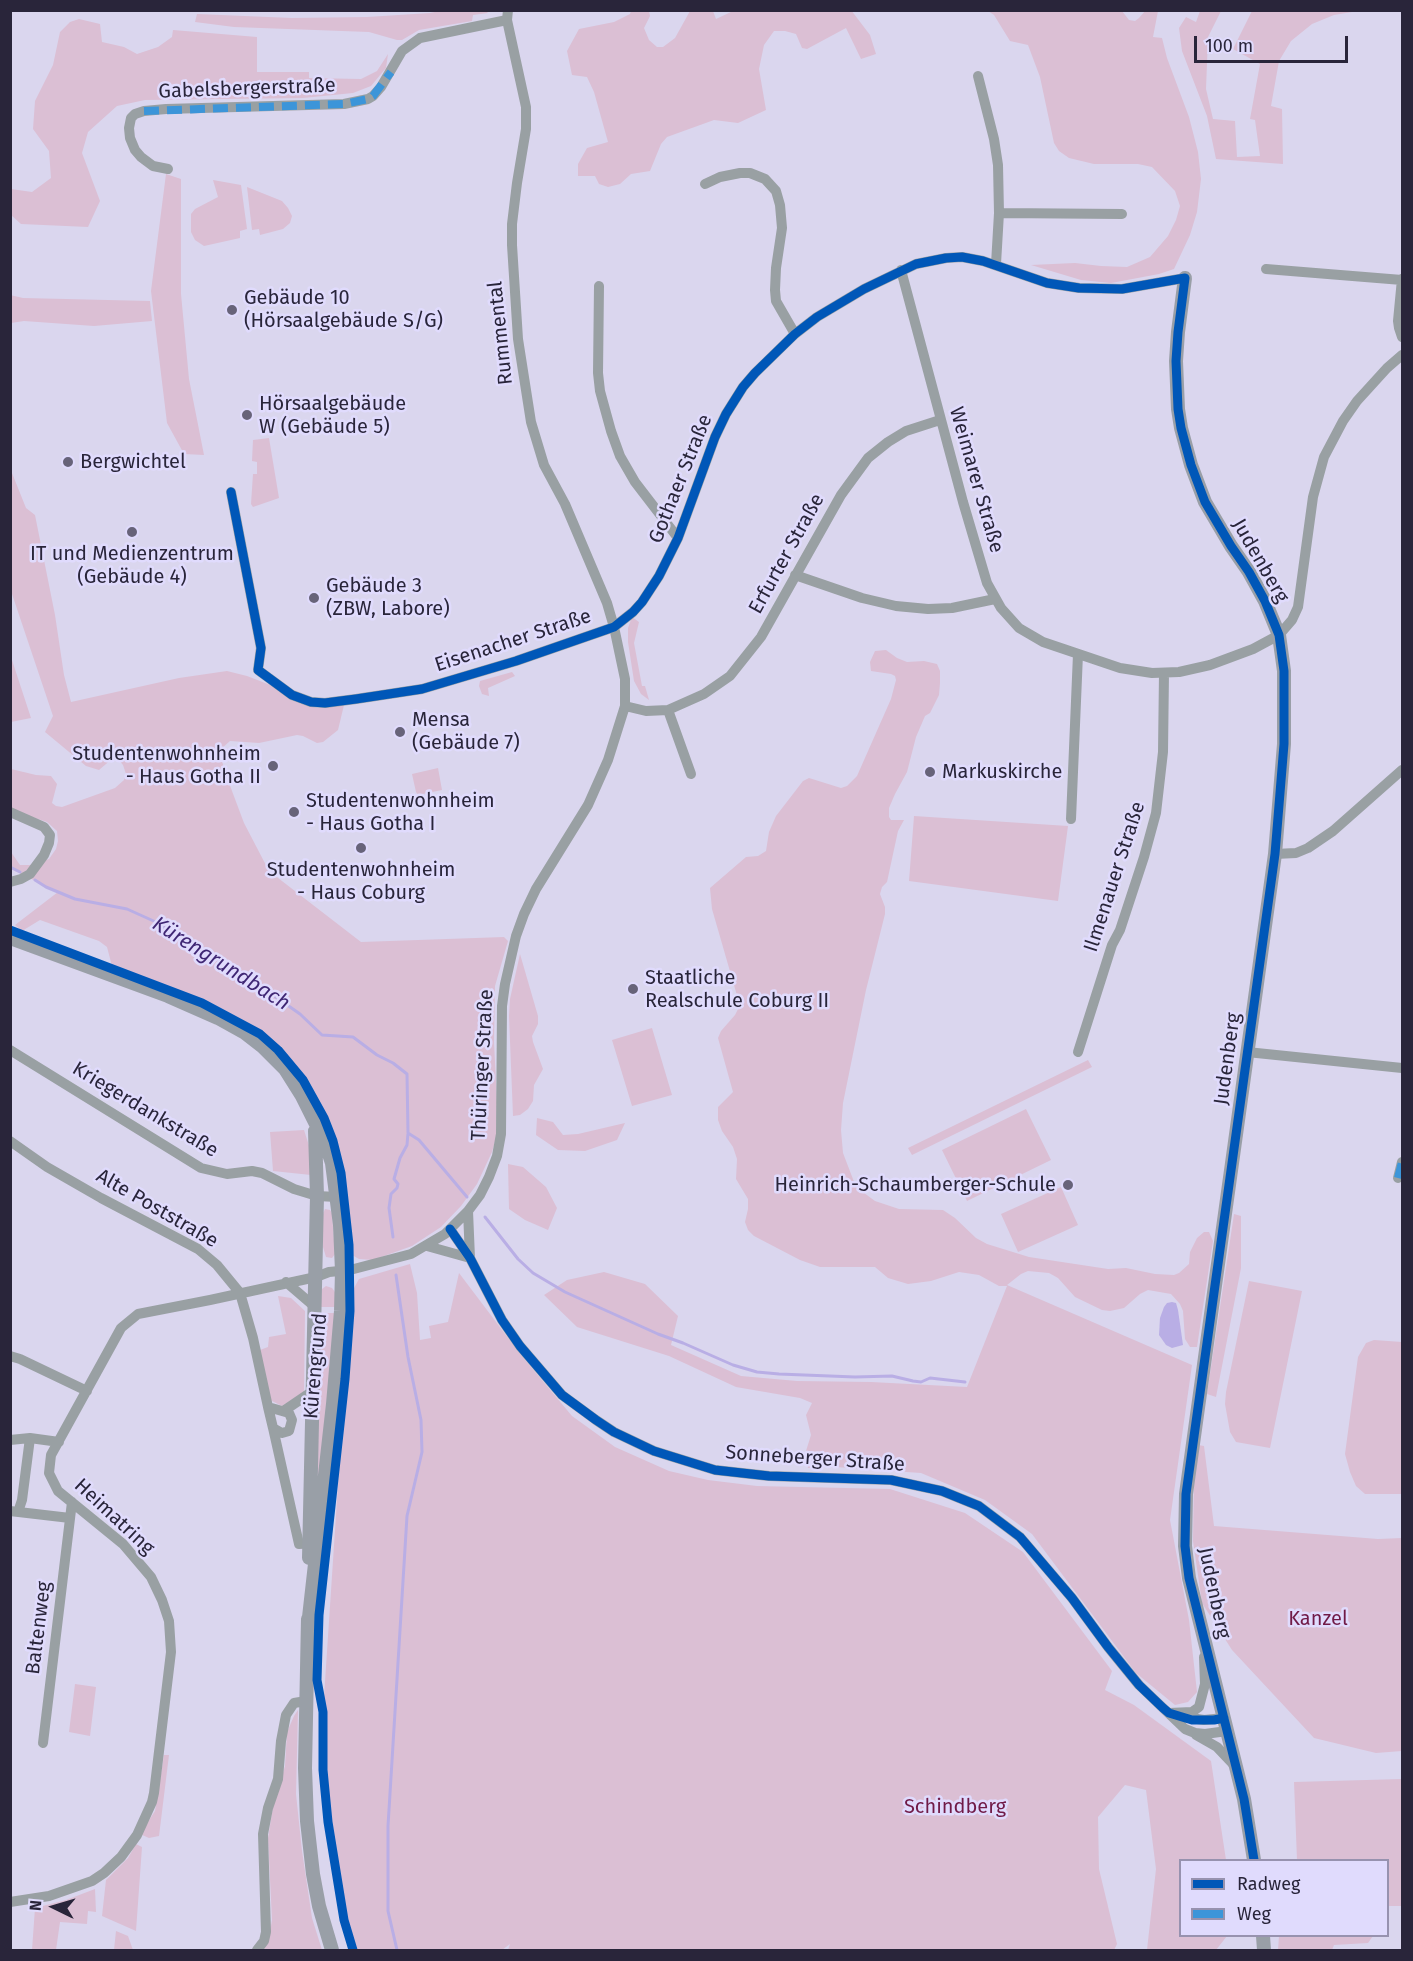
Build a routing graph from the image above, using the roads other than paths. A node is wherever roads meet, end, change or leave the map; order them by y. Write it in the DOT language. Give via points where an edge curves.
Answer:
graph roads {
  1 [pos="505,14"];
  2 [pos="978,76"];
  3 [pos="168,169"];
  4 [pos="705,184"];
  5 [pos="999,213"];
  6 [pos="1122,214"];
  7 [pos="996,264"];
  8 [pos="1266,269"];
  9 [pos="901,270"];
  10 [pos="1185,278"];
  11 [pos="1402,280"];
  12 [pos="599,286"];
  13 [pos="795,334"];
  14 [pos="1402,337"];
  15 [pos="1402,356"];
  16 [pos="940,420"];
  17 [pos="231,492"];
  18 [pos="678,538"];
  19 [pos="795,575"];
  20 [pos="995,599"];
  21 [pos="614,627"];
  22 [pos="1279,635"];
  23 [pos="1078,654"];
  24 [pos="1164,673"];
  25 [pos="625,706"];
  26 [pos="668,710"];
  27 [pos="1402,770"];
  28 [pos="691,774"];
  29 [pos="10,812"];
  30 [pos="1071,819"];
  31 [pos="1275,854"];
  32 [pos="10,882"];
  33 [pos="10,938"];
  34 [pos="10,1050"];
  35 [pos="1078,1052"];
  36 [pos="1247,1052"];
  37 [pos="1402,1068"];
  38 [pos="311,1114"];
  39 [pos="10,1141"];
  40 [pos="1402,1162"];
  41 [pos="1398,1178"];
  42 [pos="317,1196"];
  43 [pos="337,1197"];
  44 [pos="468,1211"];
  45 [pos="447,1231"];
  46 [pos="427,1246"];
  47 [pos="470,1258"];
  48 [pos="342,1271"];
  49 [pos="316,1277"];
  50 [pos="286,1282"];
  51 [pos="240,1293"];
  52 [pos="315,1306"];
  53 [pos="10,1356"];
  54 [pos="87,1390"];
  55 [pos="314,1391"];
  56 [pos="268,1407"];
  57 [pos="285,1410"];
  58 [pos="273,1428"];
  59 [pos="30,1438"];
  60 [pos="10,1440"];
  61 [pos="59,1442"];
  62 [pos="72,1502"];
  63 [pos="14,1512"];
  64 [pos="70,1518"];
  65 [pos="314,1543"];
  66 [pos="1204,1635"];
  67 [pos="306,1701"];
  68 [pos="1169,1713"];
  69 [pos="1225,1725"];
  70 [pos="1185,1729"];
  71 [pos="43,1743"];
  72 [pos="1235,1766"];
  73 [pos="1254,1859"];
  74 [pos="10,1902"];
  75 [pos="257,1950"];
  76 [pos="332,1950"];
  1 -- 3 [label="street, Gabelsbergerstraße" via="420,38 402,51 391,72 368,99 344,104 166,109 135,114 129,128 135,150 153,166"];
  1 -- 21 [label="street, Rummental" via="526,107 512,245 518,339 531,422 544,465 569,514"];
  2 -- 5 [label="street" via="998,165"];
  4 -- 13 [label="street" via="740,172 765,179 776,191 782,228 775,290 778,306"];
  5 -- 6 [label="street"];
  5 -- 7 [label="street"];
  7 -- 9 [label="street, Gothaer Straße" via="946,258"];
  7 -- 10 [label="street, Gothaer Straße" via="1047,283 1079,288 1122,289"];
  8 -- 11 [label="street"];
  9 -- 13 [label="street, Gothaer Straße" via="833,306"];
  9 -- 16 [label="street, Weimarer Straße"];
  10 -- 22 [label="main road, Judenberg" via="1176,361 1178,409 1191,465 1205,502 1249,572"];
  11 -- 14 [label="street" via="1398,321"];
  12 -- 18 [label="street" via="598,373 611,431 635,482"];
  13 -- 18 [label="street, Gothaer Straße" via="755,373 726,414"];
  15 -- 22 [label="street" via="1357,401 1330,442 1313,497 1298,607"];
  16 -- 19 [label="street, Erfurter Straße" via="906,431 868,458 841,495"];
  16 -- 20 [label="street, Weimarer Straße"];
  17 -- 21 [label="street, Eisenacher Straße" via="261,648 258,670 292,695 311,702 422,689"];
  18 -- 21 [label="street, Gothaer Straße" via="642,602"];
  19 -- 20 [label="street" via="896,606 952,608"];
  19 -- 26 [label="street, Erfurter Straße" via="761,637 730,676 704,694"];
  20 -- 23 [label="street, Weimarer Straße" via="1019,628 1043,642"];
  21 -- 25 [label="street, Thüringer Straße" via="625,679"];
  22 -- 24 [label="street, Weimarer Straße" via="1210,665"];
  22 -- 31 [label="main road, Judenberg" via="1284,671 1284,744"];
  23 -- 24 [label="street, Weimarer Straße" via="1120,668"];
  23 -- 30 [label="street"];
  24 -- 35 [label="street, Ilmenauer Straße" via="1163,752 1156,813"];
  25 -- 26 [label="street, Erfurter Straße" via="646,711"];
  25 -- 44 [label="street, Thüringer Straße" via="588,805 536,889 516,936 502,1006 501,1134 489,1177"];
  26 -- 28 [label="street"];
  27 -- 31 [label="street" via="1308,848"];
  29 -- 32 [label="street" via="36,822 50,835 44,855 30,874"];
  31 -- 36 [label="main road, Judenberg"];
  33 -- 38 [label="main road, Kürengrund" via="168,996 245,1033 285,1069"];
  34 -- 42 [label="street, Kriegerdankstraße" via="201,1168 227,1174 262,1173"];
  36 -- 37 [label="street"];
  36 -- 66 [label="main road, Judenberg" via="1186,1494 1189,1578"];
  38 -- 42 [label="main road, Kürengrund" via="316,1138"];
  38 -- 43 [label="main road, Kürengrund" via="332,1164"];
  39 -- 51 [label="street, Alte Poststraße" via="47,1167 198,1249"];
  40 -- 41 [label="street"];
  42 -- 43 [label="street, Kriegerdankstraße"];
  42 -- 49 [label="main road, Kürengrund"];
  43 -- 48 [label="main road, Kürengrund"];
  44 -- 45 [label="street, Thüringer Straße"];
  44 -- 47 [label="street, Sonneberger Straße"];
  45 -- 46 [label="street, Thüringer Straße"];
  45 -- 47 [label="street, Sonneberger Straße"];
  46 -- 47 [label="street"];
  46 -- 48 [label="street, Thüringer Straße" via="411,1254"];
  47 -- 68 [label="street, Sonneberger Straße" via="502,1320 538,1369 576,1406 634,1442 682,1461 734,1473 855,1477 919,1485 961,1498 989,1513 1020,1537 1107,1647"];
  48 -- 49 [label="street, Thüringer Straße" via="330,1277"];
  48 -- 65 [label="main road, Kürengrund" via="339,1344"];
  49 -- 50 [label="street, Heimatring"];
  49 -- 52 [label="main road, Kürengrund"];
  50 -- 51 [label="street, Heimatring"];
  50 -- 52 [label="street"];
  51 -- 54 [label="street, Heimatring" via="138,1314 121,1328"];
  51 -- 56 [label="street, Alte Poststraße"];
  52 -- 55 [label="main road, Kürengrund"];
  53 -- 54 [label="street"];
  54 -- 61 [label="street, Heimatring"];
  55 -- 57 [label="street"];
  55 -- 65 [label="main road, Kürengrund"];
  56 -- 57 [label="street"];
  56 -- 58 [label="street, Alte Poststraße"];
  57 -- 58 [label="street" via="292,1420 289,1431 282,1433"];
  58 -- 65 [label="street, Alte Poststraße" via="298,1544"];
  59 -- 60 [label="street"];
  59 -- 61 [label="street"];
  59 -- 63 [label="street" via="22,1500"];
  61 -- 62 [label="street, Heimatring" via="51,1455 49,1473 58,1491"];
  62 -- 64 [label="street, Baltenweg"];
  62 -- 74 [label="street, Heimatring" via="140,1563 155,1585 169,1620 171,1652 152,1802 137,1835 104,1873 50,1896"];
  63 -- 64 [label="street"];
  64 -- 71 [label="street, Baltenweg"];
  65 -- 67 [label="main road, Kürengrund"];
  66 -- 68 [label="street" via="1202,1702 1192,1712"];
  66 -- 69 [label="main road, Judenberg"];
  67 -- 75 [label="street" via="294,1703 286,1715 281,1740 278,1779 263,1834 266,1932"];
  67 -- 76 [label="main road, Kürengrund" via="307,1821 317,1895"];
  68 -- 69 [label="street"];
  68 -- 70 [label="street, Sonneberger Straße"];
  69 -- 70 [label="street" via="1205,1734"];
  69 -- 72 [label="main road, Judenberg"];
  70 -- 72 [label="street, Sonneberger Straße" via="1217,1747"];
  72 -- 73 [label="main road, Judenberg"];
}
